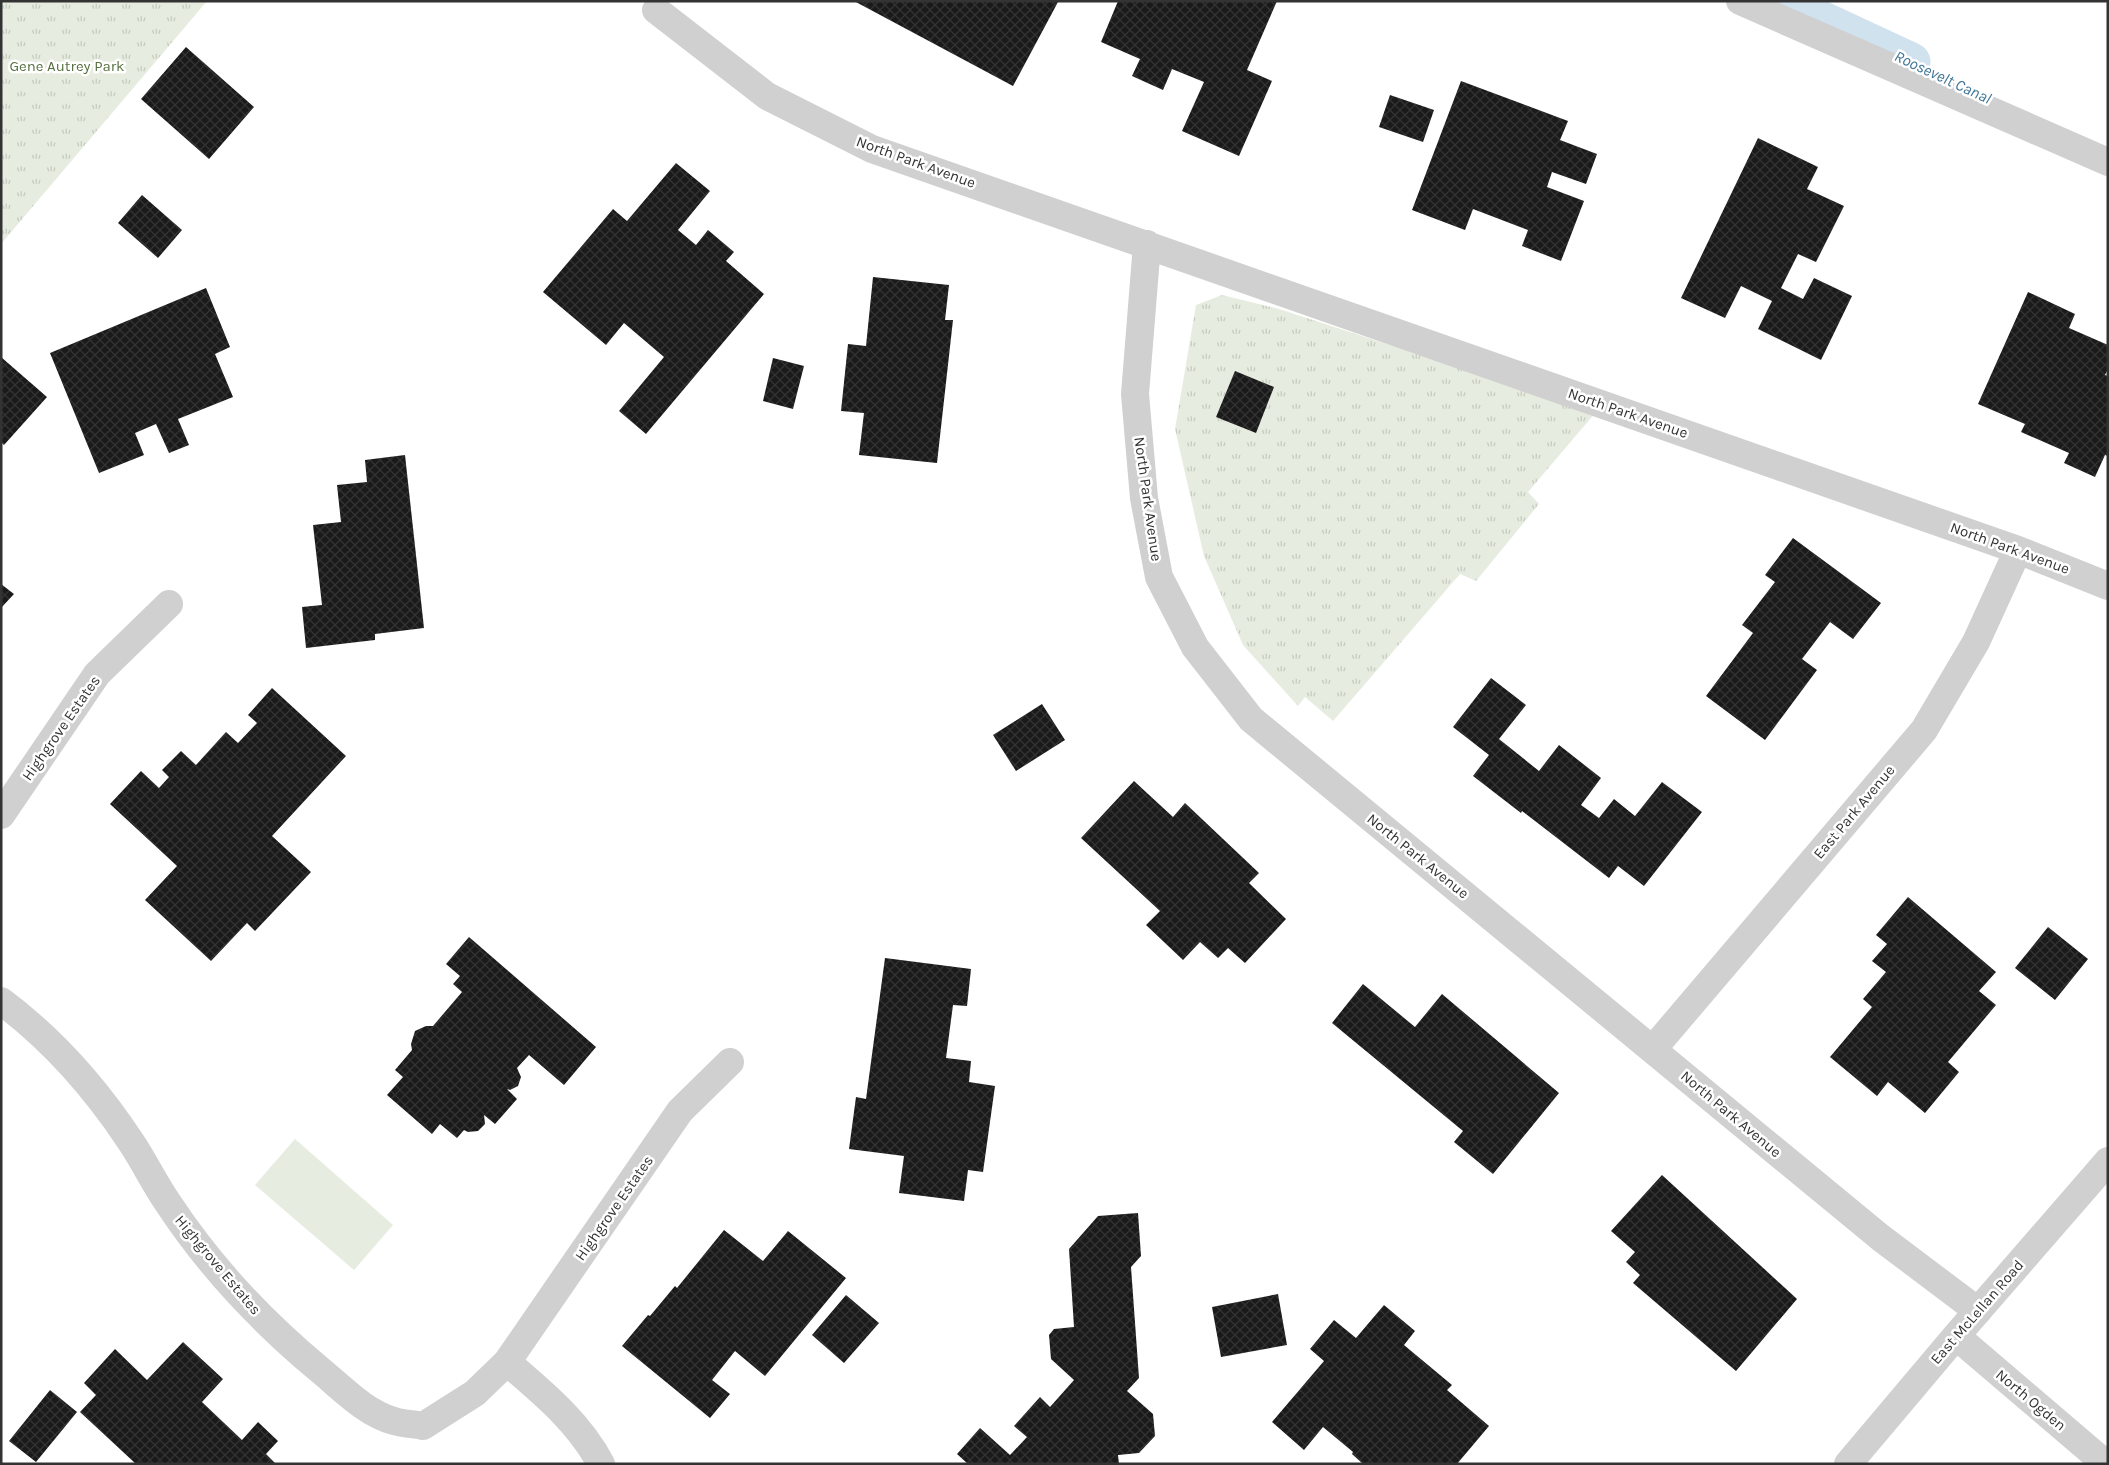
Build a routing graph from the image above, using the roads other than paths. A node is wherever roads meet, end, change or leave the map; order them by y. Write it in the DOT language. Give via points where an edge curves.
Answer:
graph roads {
  1 [pos="1740,1"];
  2 [pos="656,10"];
  3 [pos="2108,162"];
  4 [pos="1146,244"];
  5 [pos="2018,550"];
  6 [pos="2108,586"];
  7 [pos="169,604"];
  8 [pos="1,815"];
  9 [pos="1,1001"];
  10 [pos="1653,1049"];
  11 [pos="730,1062"];
  12 [pos="2108,1161"];
  13 [pos="1978,1312"];
  14 [pos="1956,1336"];
  15 [pos="507,1362"];
  16 [pos="601,1464"];
  17 [pos="1848,1464"];
  18 [pos="2106,1464"];
  1 -- 3 [label="street"];
  2 -- 4 [label="street, North Park Avenue" via="767,96 872,149"];
  4 -- 5 [label="street, North Park Avenue"];
  4 -- 10 [label="street, North Park Avenue" via="1135,394 1144,498 1159,577 1195,647 1251,719"];
  5 -- 6 [label="street, North Park Avenue"];
  5 -- 10 [label="street, East Park Avenue" via="1976,642 1924,730"];
  7 -- 8 [label="street, Highgrove Estates" via="97,674"];
  9 -- 15 [label="street, Highgrove Estates" via="25,1018 63,1055 103,1102 167,1203 239,1296 281,1338 370,1411 393,1421 424,1426 475,1393"];
  10 -- 13 [label="street, North Park Avenue" via="1881,1238"];
  11 -- 15 [label="street, Highgrove Estates" via="680,1111"];
  12 -- 13 [label="street, East McLellan Road"];
  13 -- 14 [label="street, East McLellan Road"];
  14 -- 17 [label="street, East McLellan Road"];
  14 -- 18 [label="street, North Ogden"];
  15 -- 16 [label="street" via="548,1397 578,1429"];
}
